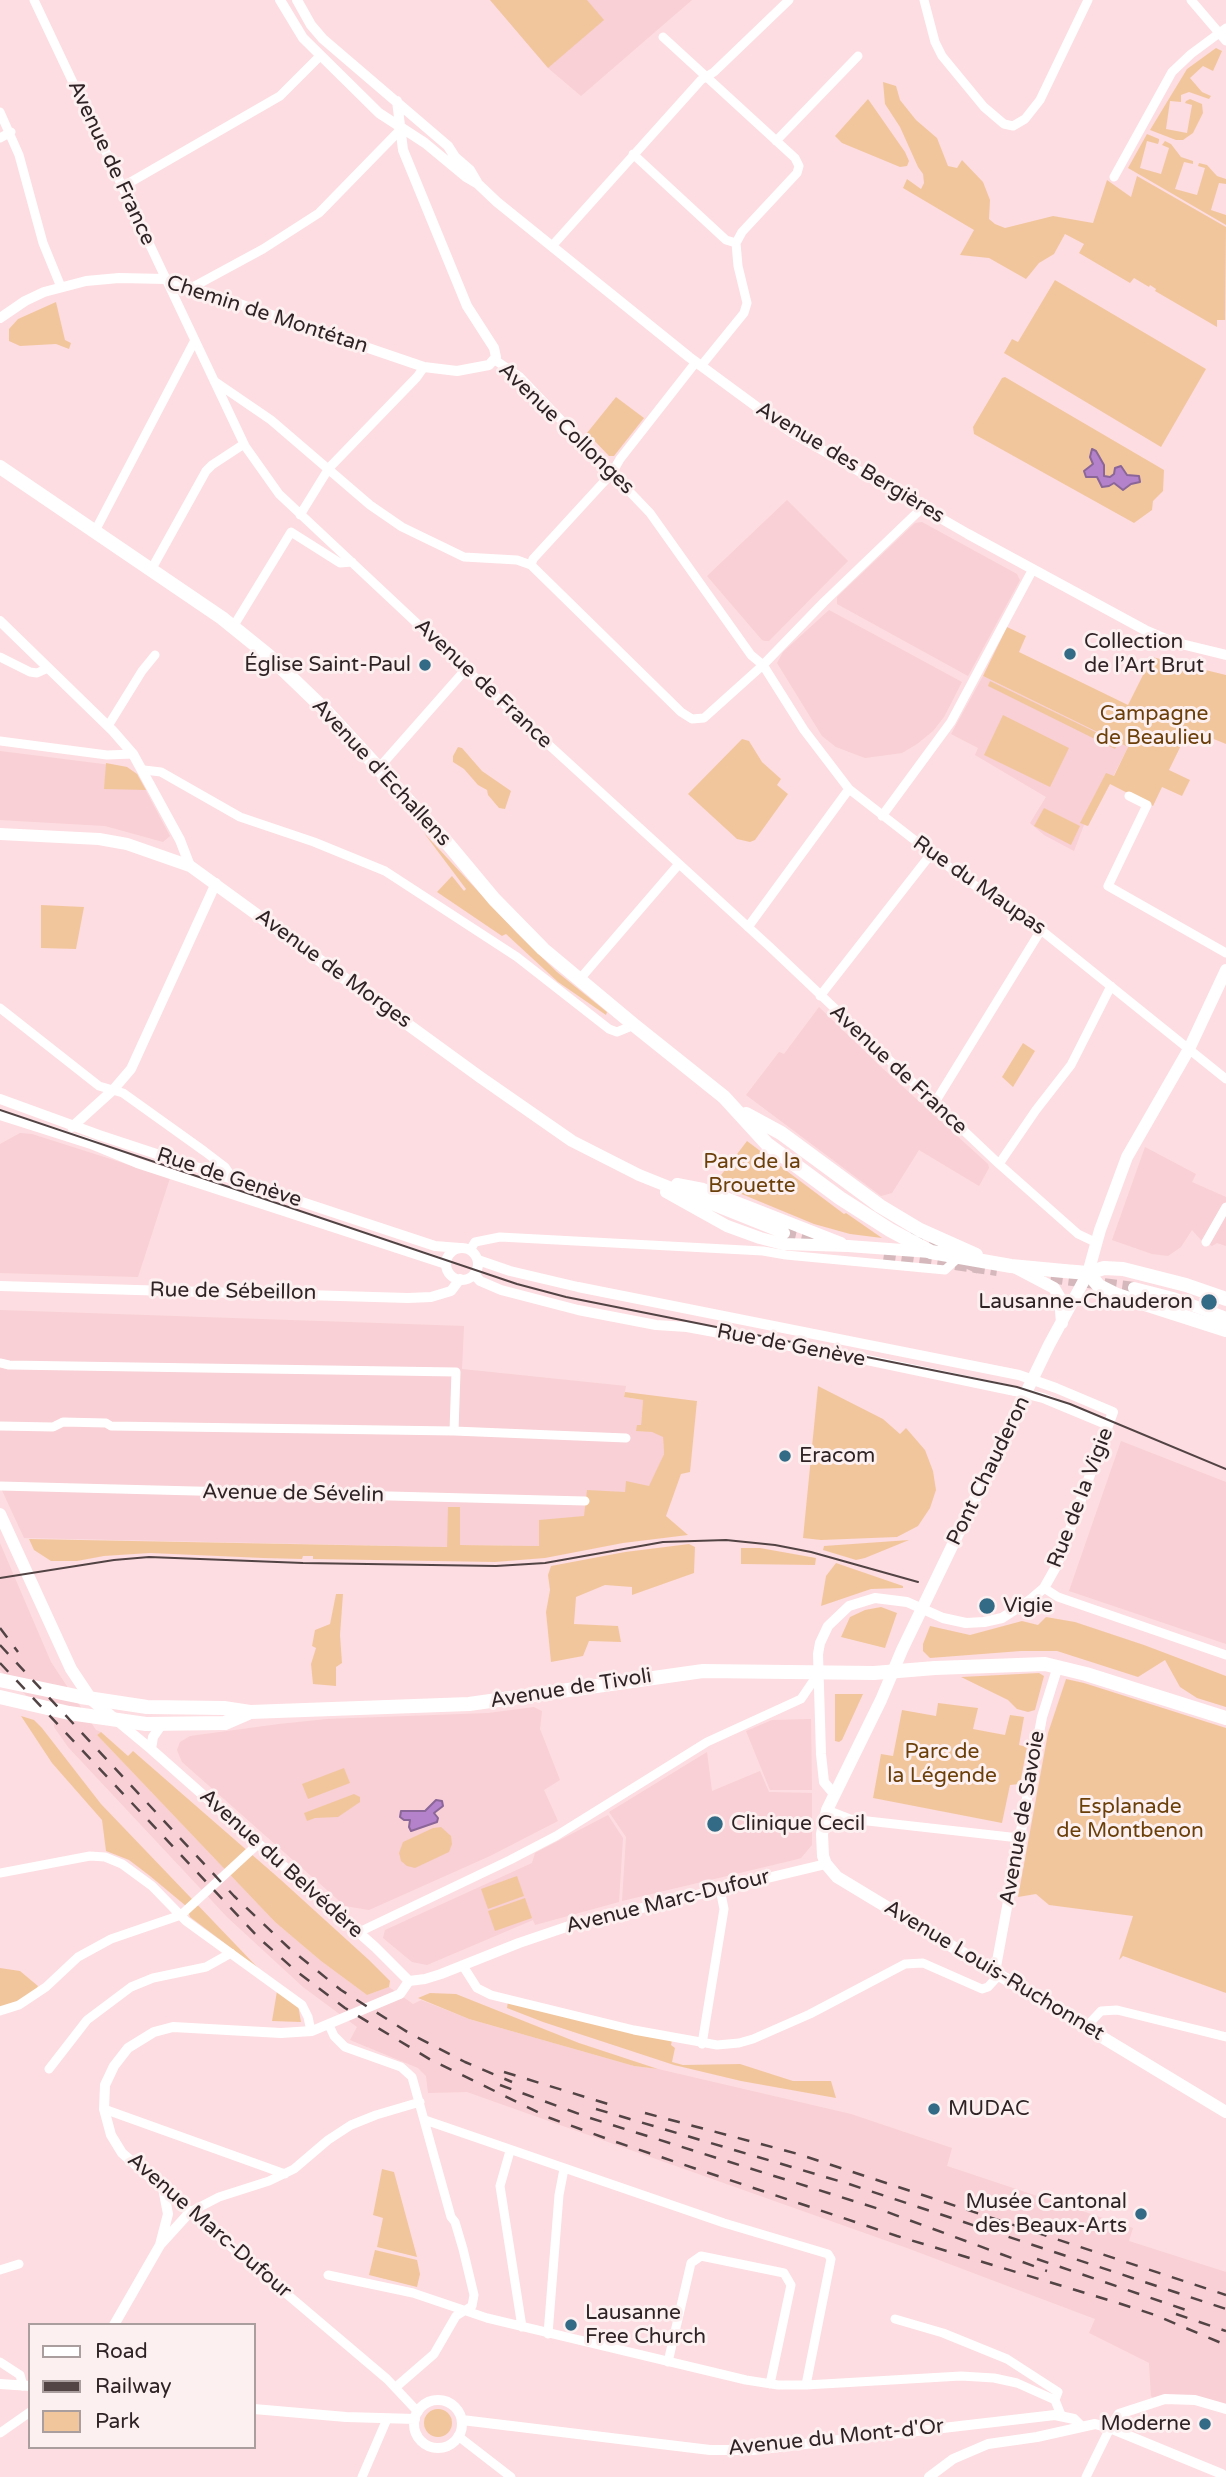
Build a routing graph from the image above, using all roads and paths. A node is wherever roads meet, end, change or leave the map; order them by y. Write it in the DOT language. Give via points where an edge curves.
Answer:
graph roads {
  1 [pos="33,0"];
  2 [pos="280,0"];
  3 [pos="297,0"];
  4 [pos="789,0"];
  5 [pos="924,0"];
  6 [pos="1088,0"];
  7 [pos="1191,0"];
  8 [pos="1224,34"];
  9 [pos="663,37"];
  10 [pos="858,56"];
  11 [pos="320,57"];
  12 [pos="707,76"];
  13 [pos="397,101"];
  14 [pos="0,112"];
  15 [pos="401,129"];
  16 [pos="11,132"];
  17 [pos="0,138"];
  18 [pos="776,141"];
  19 [pos="633,154"];
  20 [pos="455,157"];
  21 [pos="1114,177"];
  22 [pos="478,184"];
  23 [pos="122,187"];
  24 [pos="736,243"];
  25 [pos="552,246"];
  26 [pos="166,279"];
  27 [pos="61,287"];
  28 [pos="191,288"];
  29 [pos="0,318"];
  30 [pos="195,340"];
  31 [pos="495,360"];
  32 [pos="699,364"];
  33 [pos="424,367"];
  34 [pos="214,381"];
  35 [pos="244,444"];
  36 [pos="0,467"];
  37 [pos="329,468"];
  38 [pos="612,472"];
  39 [pos="923,508"];
  40 [pos="300,515"];
  41 [pos="95,531"];
  42 [pos="352,562"];
  43 [pos="531,565"];
  44 [pos="1033,569"];
  45 [pos="151,570"];
  46 [pos="0,621"];
  47 [pos="233,627"];
  48 [pos="155,655"];
  49 [pos="1226,656"];
  50 [pos="0,657"];
  51 [pos="763,665"];
  52 [pos="48,668"];
  53 [pos="466,669"];
  54 [pos="108,726"];
  55 [pos="0,741"];
  56 [pos="133,754"];
  57 [pos="377,769"];
  58 [pos="144,770"];
  59 [pos="849,789"];
  60 [pos="1129,796"];
  61 [pos="882,816"];
  62 [pos="0,834"];
  63 [pos="931,853"];
  64 [pos="679,864"];
  65 [pos="190,866"];
  66 [pos="216,883"];
  67 [pos="748,927"];
  68 [pos="1041,930"];
  69 [pos="1226,953"];
  70 [pos="1226,970"];
  71 [pos="579,980"];
  72 [pos="1111,986"];
  73 [pos="820,996"];
  74 [pos="0,1008"];
  75 [pos="634,1026"];
  76 [pos="1189,1049"];
  77 [pos="1226,1079"];
  78 [pos="113,1090"];
  79 [pos="0,1099"];
  80 [pos="934,1104"];
  81 [pos="0,1115"];
  82 [pos="74,1125"];
  83 [pos="63,1136"];
  84 [pos="999,1164"];
  85 [pos="639,1175"];
  86 [pos="233,1179"];
  87 [pos="1226,1207"];
  88 [pos="873,1211"];
  89 [pos="787,1234"];
  90 [pos="1206,1242"];
  91 [pos="1097,1243"];
  92 [pos="848,1246"];
  93 [pos="465,1249"];
  94 [pos="931,1252"];
  95 [pos="958,1257"];
  96 [pos="478,1260"];
  97 [pos="446,1264"];
  98 [pos="1004,1265"];
  99 [pos="1088,1273"];
  100 [pos="474,1275"];
  101 [pos="460,1279"];
  102 [pos="0,1286"];
  103 [pos="1134,1288"];
  104 [pos="1226,1299"];
  105 [pos="1226,1318"];
  106 [pos="1062,1323"];
  107 [pos="1226,1330"];
  108 [pos="0,1363"];
  109 [pos="1114,1412"];
  110 [pos="1108,1425"];
  111 [pos="0,1426"];
  112 [pos="454,1431"];
  113 [pos="626,1438"];
  114 [pos="0,1486"];
  115 [pos="585,1501"];
  116 [pos="0,1514"];
  117 [pos="1044,1588"];
  118 [pos="1226,1656"];
  119 [pos="1058,1666"];
  120 [pos="819,1672"];
  121 [pos="893,1672"];
  122 [pos="0,1680"];
  123 [pos="0,1697"];
  124 [pos="86,1698"];
  125 [pos="0,1703"];
  126 [pos="26,1704"];
  127 [pos="250,1712"];
  128 [pos="1226,1718"];
  129 [pos="114,1719"];
  130 [pos="162,1724"];
  131 [pos="151,1749"];
  132 [pos="834,1794"];
  133 [pos="827,1810"];
  134 [pos="1019,1838"];
  135 [pos="254,1848"];
  136 [pos="826,1864"];
  137 [pos="0,1873"];
  138 [pos="719,1889"];
  139 [pos="184,1913"];
  140 [pos="357,1933"];
  141 [pos="232,1953"];
  142 [pos="463,1966"];
  143 [pos="997,1973"];
  144 [pos="409,1981"];
  145 [pos="0,2011"];
  146 [pos="334,2023"];
  147 [pos="1086,2027"];
  148 [pos="311,2031"];
  149 [pos="1226,2037"];
  150 [pos="702,2044"];
  151 [pos="50,2069"];
  152 [pos="420,2102"];
  153 [pos="104,2109"];
  154 [pos="1226,2112"];
  155 [pos="425,2120"];
  156 [pos="510,2151"];
  157 [pos="564,2169"];
  158 [pos="285,2174"];
  159 [pos="163,2188"];
  160 [pos="190,2212"];
  161 [pos="160,2245"];
  162 [pos="19,2264"];
  163 [pos="0,2270"];
  164 [pos="328,2275"];
  165 [pos="464,2311"];
  166 [pos="895,2319"];
  167 [pos="115,2323"];
  168 [pos="522,2327"];
  169 [pos="548,2334"];
  170 [pos="0,2362"];
  171 [pos="668,2362"];
  172 [pos="0,2384"];
  173 [pos="770,2384"];
  174 [pos="806,2385"];
  175 [pos="26,2386"];
  176 [pos="396,2387"];
  177 [pos="1055,2400"];
  178 [pos="256,2409"];
  179 [pos="1226,2409"];
  180 [pos="28,2413"];
  181 [pos="416,2415"];
  182 [pos="1061,2415"];
  183 [pos="387,2419"];
  184 [pos="462,2420"];
  185 [pos="1082,2427"];
  186 [pos="1110,2428"];
  187 [pos="0,2433"];
  188 [pos="458,2437"];
  189 [pos="1223,2473"];
  190 [pos="362,2477"];
  191 [pos="511,2477"];
  192 [pos="929,2477"];
  193 [pos="1086,2477"];
  1 -- 23 [label="street, Avenue de France"];
  2 -- 11 [label="street, Avenue des Bergières"];
  3 -- 13 [label="street, Avenue des Bergières" via="323,39"];
  4 -- 12 [label="street"];
  5 -- 6 [label="street" via="942,56 984,107 1013,126 1040,100"];
  7 -- 8 [label="street"];
  8 -- 21 [label="street" via="1172,72"];
  9 -- 12 [label="street"];
  10 -- 18 [label="street"];
  11 -- 15 [label="street, Avenue des Bergières"];
  11 -- 23 [label="street" via="280,96"];
  12 -- 18 [label="street"];
  12 -- 19 [label="street"];
  13 -- 15 [label="street"];
  13 -- 20 [label="street, Avenue des Bergières"];
  14 -- 16 [label="street"];
  15 -- 20 [label="street, Avenue des Bergières" via="423,134"];
  15 -- 22 [label="street, Avenue des Bergières"];
  15 -- 28 [label="street" via="319,213"];
  15 -- 31 [label="street, Avenue Collonges" via="403,150 467,306 494,348"];
  16 -- 17 [label="street"];
  16 -- 27 [label="street" via="43,243"];
  18 -- 24 [label="street" via="795,158 797,173"];
  19 -- 24 [label="street" via="726,240"];
  19 -- 25 [label="street"];
  20 -- 22 [label="street, Avenue des Bergières"];
  22 -- 25 [label="street, Avenue des Bergières"];
  23 -- 26 [label="street, Avenue de France"];
  24 -- 32 [label="street" via="747,303 744,313"];
  25 -- 32 [label="street, Avenue des Bergières"];
  26 -- 27 [label="street, Chemin de Montétan" via="104,279"];
  26 -- 28 [label="street, Chemin de Montétan"];
  26 -- 30 [label="street, Avenue de France"];
  27 -- 29 [label="street, Chemin de Montétan" via="25,301"];
  28 -- 33 [label="street, Chemin de Montétan"];
  30 -- 34 [label="street, Avenue de France"];
  30 -- 41 [label="street"];
  31 -- 33 [label="street, Chemin de Montétan" via="484,367 457,371"];
  31 -- 38 [label="street, Avenue Collonges" via="520,377"];
  32 -- 38 [label="street"];
  32 -- 39 [label="street, Avenue des Bergières" via="791,432"];
  33 -- 37 [label="street"];
  34 -- 35 [label="street, Avenue de France"];
  34 -- 37 [label="street"];
  35 -- 40 [label="street, Avenue de France" via="264,476"];
  35 -- 45 [label="street" via="206,471"];
  36 -- 41 [label="main road, Avenue d'Echallens"];
  37 -- 40 [label="street"];
  37 -- 43 [label="street" via="402,527 464,557"];
  38 -- 43 [label="street"];
  38 -- 51 [label="street, Avenue Collonges" via="650,513 751,655"];
  39 -- 44 [label="street, Avenue des Bergières"];
  39 -- 51 [label="street"];
  40 -- 42 [label="street, Avenue de France"];
  41 -- 45 [label="main road, Avenue d'Echallens"];
  42 -- 47 [label="street" via="340,563 291,532"];
  42 -- 53 [label="street, Avenue de France"];
  43 -- 51 [label="street" via="692,719 704,718"];
  44 -- 49 [label="street, Avenue des Bergières" via="1145,630"];
  44 -- 61 [label="street" via="951,722"];
  45 -- 47 [label="main road, Avenue d'Echallens"];
  46 -- 52 [label="street"];
  47 -- 57 [label="main road, Avenue d'Echallens" via="287,672"];
  48 -- 54 [label="street"];
  50 -- 52 [label="street" via="37,673"];
  51 -- 59 [label="street, Rue du Maupas"];
  52 -- 54 [label="street"];
  53 -- 57 [label="street"];
  53 -- 64 [label="street, Avenue de France"];
  54 -- 56 [label="street"];
  55 -- 56 [label="street" via="107,755"];
  56 -- 58 [label="street"];
  57 -- 71 [label="main road, Avenue d'Echallens" via="507,913"];
  58 -- 65 [label="street"];
  58 -- 75 [label="street" via="161,772 240,817 385,871 517,957 609,1029 617,1032"];
  59 -- 61 [label="street, Rue du Maupas"];
  59 -- 67 [label="street"];
  60 -- 69 [label="street" via="1147,805 1108,886"];
  61 -- 63 [label="street, Rue du Maupas"];
  62 -- 65 [label="main road, Avenue de Morges" via="99,839"];
  63 -- 68 [label="street, Rue du Maupas"];
  63 -- 73 [label="street"];
  64 -- 67 [label="street, Avenue de France"];
  64 -- 71 [label="street"];
  65 -- 66 [label="main road, Avenue de Morges"];
  66 -- 78 [label="street" via="131,1069"];
  66 -- 85 [label="main road, Avenue de Morges" via="524,1108 572,1141"];
  67 -- 73 [label="street, Avenue de France"];
  68 -- 72 [label="street, Rue du Maupas"];
  68 -- 80 [label="street"];
  70 -- 76 [label="main road, Pont Chauderon"];
  71 -- 75 [label="main road, Avenue d'Echallens"];
  72 -- 76 [label="street, Rue du Maupas"];
  72 -- 84 [label="street" via="1071,1065"];
  73 -- 80 [label="street, Avenue de France"];
  74 -- 78 [label="street" via="102,1088"];
  75 -- 88 [label="main road, Avenue d'Echallens" via="738,1109 780,1133"];
  76 -- 77 [label="street, Rue du Maupas"];
  76 -- 91 [label="main road, Pont Chauderon" via="1127,1157"];
  78 -- 82 [label="street"];
  78 -- 86 [label="street" via="204,1151"];
  79 -- 82 [label="street, Rue de Genève"];
  80 -- 84 [label="street, Avenue de France"];
  81 -- 83 [label="street, Rue de Genève"];
  82 -- 83 [label="street"];
  82 -- 86 [label="street, Rue de Genève"];
  83 -- 97 [label="street, Rue de Genève"];
  84 -- 91 [label="street, Avenue de France" via="1077,1234"];
  85 -- 89 [label="main road, Avenue de Morges" via="703,1189"];
  85 -- 89 [label="main road, Avenue de Morges" via="727,1226 760,1238"];
  86 -- 93 [label="street, Rue de Genève" via="435,1245"];
  87 -- 90 [label="street"];
  88 -- 94 [label="main road, Avenue d'Echallens"];
  88 -- 98 [label="main road, Avenue d'Echallens"];
  89 -- 92 [label="main road, Avenue de Morges"];
  89 -- 92 [label="main road, Avenue de Morges"];
  91 -- 99 [label="main road, Pont Chauderon"];
  92 -- 94 [label="main road, Avenue de Morges"];
  93 -- 95 [label="street" via="500,1237 762,1251 945,1270"];
  93 -- 96 [label="street"];
  93 -- 97 [label="street" via="449,1255"];
  94 -- 95 [label="main road, Avenue d'Echallens"];
  95 -- 98 [label="main road, Avenue d'Echallens"];
  96 -- 100 [label="street"];
  96 -- 109 [label="street, Rue de Genève" via="578,1287 1019,1376"];
  97 -- 101 [label="street" via="450,1274"];
  98 -- 99 [label="main road"];
  98 -- 106 [label="main road" via="1054,1288 1060,1298"];
  99 -- 104 [label="main road" via="1124,1269"];
  99 -- 106 [label="main road, Pont Chauderon"];
  99 -- 107 [label="main road" via="1117,1295"];
  100 -- 101 [label="street"];
  100 -- 110 [label="street, Rue de Genève" via="501,1290 578,1310 700,1329 1015,1391"];
  101 -- 102 [label="street, Rue de Sébeillon" via="451,1291 408,1298"];
  103 -- 105 [label="main road"];
  106 -- 121 [label="main road, Pont Chauderon"];
  108 -- 112 [label="street" via="456,1373"];
  109 -- 110 [label="street, Rue de la Vigie"];
  110 -- 117 [label="street, Rue de la Vigie" via="1057,1565"];
  111 -- 112 [label="street" via="53,1427 63,1422"];
  112 -- 113 [label="street"];
  114 -- 115 [label="street, Avenue de Sévelin"];
  116 -- 124 [label="main road"];
  117 -- 118 [label="street" via="1058,1597"];
  117 -- 120 [label="street, Rue de la Vigie" via="1012,1614 975,1623 943,1618 898,1600 863,1600 849,1606 828,1626 819,1648"];
  119 -- 121 [label="main road, Avenue de Tivoli"];
  119 -- 128 [label="main road, Avenue de Tivoli"];
  119 -- 134 [label="street, Avenue de Savoie" via="1042,1717"];
  120 -- 121 [label="main road, Avenue de Tivoli"];
  120 -- 127 [label="main road, Avenue de Tivoli" via="703,1671 469,1704"];
  120 -- 132 [label="street" via="824,1782"];
  120 -- 140 [label="street" via="801,1699 707,1742 556,1836"];
  121 -- 132 [label="main road"];
  122 -- 124 [label="main road, Avenue de Tivoli"];
  123 -- 126 [label="main road, Avenue de Tivoli"];
  124 -- 127 [label="main road, Avenue de Tivoli" via="147,1707"];
  124 -- 129 [label="main road, Avenue du Belvédère"];
  125 -- 126 [label="street, Avenue de Tivoli"];
  126 -- 129 [label="main road, Avenue de Tivoli"];
  127 -- 130 [label="main road, Avenue de Tivoli" via="225,1723"];
  129 -- 130 [label="main road, Avenue de Tivoli"];
  129 -- 131 [label="street, Avenue du Belvédère"];
  130 -- 131 [label="street"];
  131 -- 135 [label="street, Avenue du Belvédère"];
  132 -- 133 [label="main road"];
  133 -- 134 [label="street" via="849,1819"];
  133 -- 136 [label="main road" via="822,1834"];
  134 -- 143 [label="street, Avenue de Savoie"];
  135 -- 139 [label="street"];
  135 -- 140 [label="street, Avenue du Belvédère"];
  136 -- 138 [label="street, Avenue Marc-Dufour"];
  136 -- 143 [label="main road, Avenue Louis-Ruchonnet" via="837,1877"];
  137 -- 139 [label="street" via="105,1857 128,1867"];
  138 -- 142 [label="street, Avenue Marc-Dufour" via="567,1926"];
  138 -- 150 [label="street" via="724,1909"];
  139 -- 141 [label="street"];
  139 -- 145 [label="street" via="111,1939 78,1957 28,1999"];
  140 -- 144 [label="street, Avenue du Belvédère"];
  141 -- 148 [label="street" via="302,2005"];
  141 -- 151 [label="street" via="205,1967 131,1987 86,2020"];
  142 -- 144 [label="street, Avenue Marc-Dufour"];
  142 -- 150 [label="street" via="477,1988 491,1995"];
  143 -- 147 [label="main road, Avenue Louis-Ruchonnet"];
  143 -- 150 [label="street" via="982,1989 911,1962 753,2039"];
  144 -- 146 [label="street, Avenue Marc-Dufour" via="400,1994"];
  146 -- 148 [label="street, Avenue Marc-Dufour"];
  146 -- 152 [label="street" via="334,2036 345,2047 408,2072"];
  147 -- 149 [label="street" via="1101,2011 1117,2010"];
  147 -- 154 [label="main road, Avenue Louis-Ruchonnet"];
  148 -- 153 [label="street, Avenue Marc-Dufour" via="182,2027 154,2032 128,2048 114,2066"];
  152 -- 155 [label="street"];
  152 -- 158 [label="street" via="351,2125"];
  153 -- 158 [label="street"];
  153 -- 159 [label="street, Avenue Marc-Dufour" via="122,2153"];
  155 -- 156 [label="street"];
  155 -- 165 [label="street" via="474,2295 473,2304"];
  156 -- 157 [label="street"];
  156 -- 168 [label="street" via="500,2186"];
  157 -- 169 [label="street"];
  157 -- 174 [label="street" via="828,2254 831,2259"];
  158 -- 160 [label="street"];
  159 -- 160 [label="street, Avenue Marc-Dufour"];
  159 -- 161 [label="street" via="168,2214"];
  160 -- 161 [label="street"];
  160 -- 176 [label="street, Avenue Marc-Dufour"];
  161 -- 167 [label="street"];
  162 -- 163 [label="street"];
  164 -- 165 [label="street"];
  165 -- 168 [label="street"];
  165 -- 176 [label="street" via="456,2316 431,2358"];
  166 -- 177 [label="street" via="1007,2359 1058,2392"];
  168 -- 169 [label="street"];
  169 -- 171 [label="street"];
  170 -- 175 [label="street" via="20,2375"];
  171 -- 173 [label="street"];
  171 -- 173 [label="street" via="691,2263 701,2256 784,2273 791,2285"];
  172 -- 175 [label="street"];
  173 -- 174 [label="street"];
  174 -- 177 [label="street" via="983,2377 1017,2383"];
  176 -- 181 [label="street, Avenue Marc-Dufour"];
  177 -- 182 [label="street"];
  178 -- 183 [label="street"];
  179 -- 186 [label="street" via="1195,2400 1165,2399 1119,2414"];
  180 -- 187 [label="street"];
  181 -- 183 [label="street"];
  181 -- 184 [label="street" via="430,2401 447,2401"];
  181 -- 188 [label="street" via="417,2435 430,2446 446,2446"];
  182 -- 184 [label="street, Avenue du Mont-d'Or" via="753,2450 710,2450"];
  182 -- 185 [label="street"];
  183 -- 190 [label="street"];
  184 -- 188 [label="street"];
  185 -- 186 [label="street"];
  185 -- 192 [label="street" via="974,2448"];
  186 -- 189 [label="street"];
  186 -- 193 [label="street"];
  188 -- 191 [label="street"];
}
